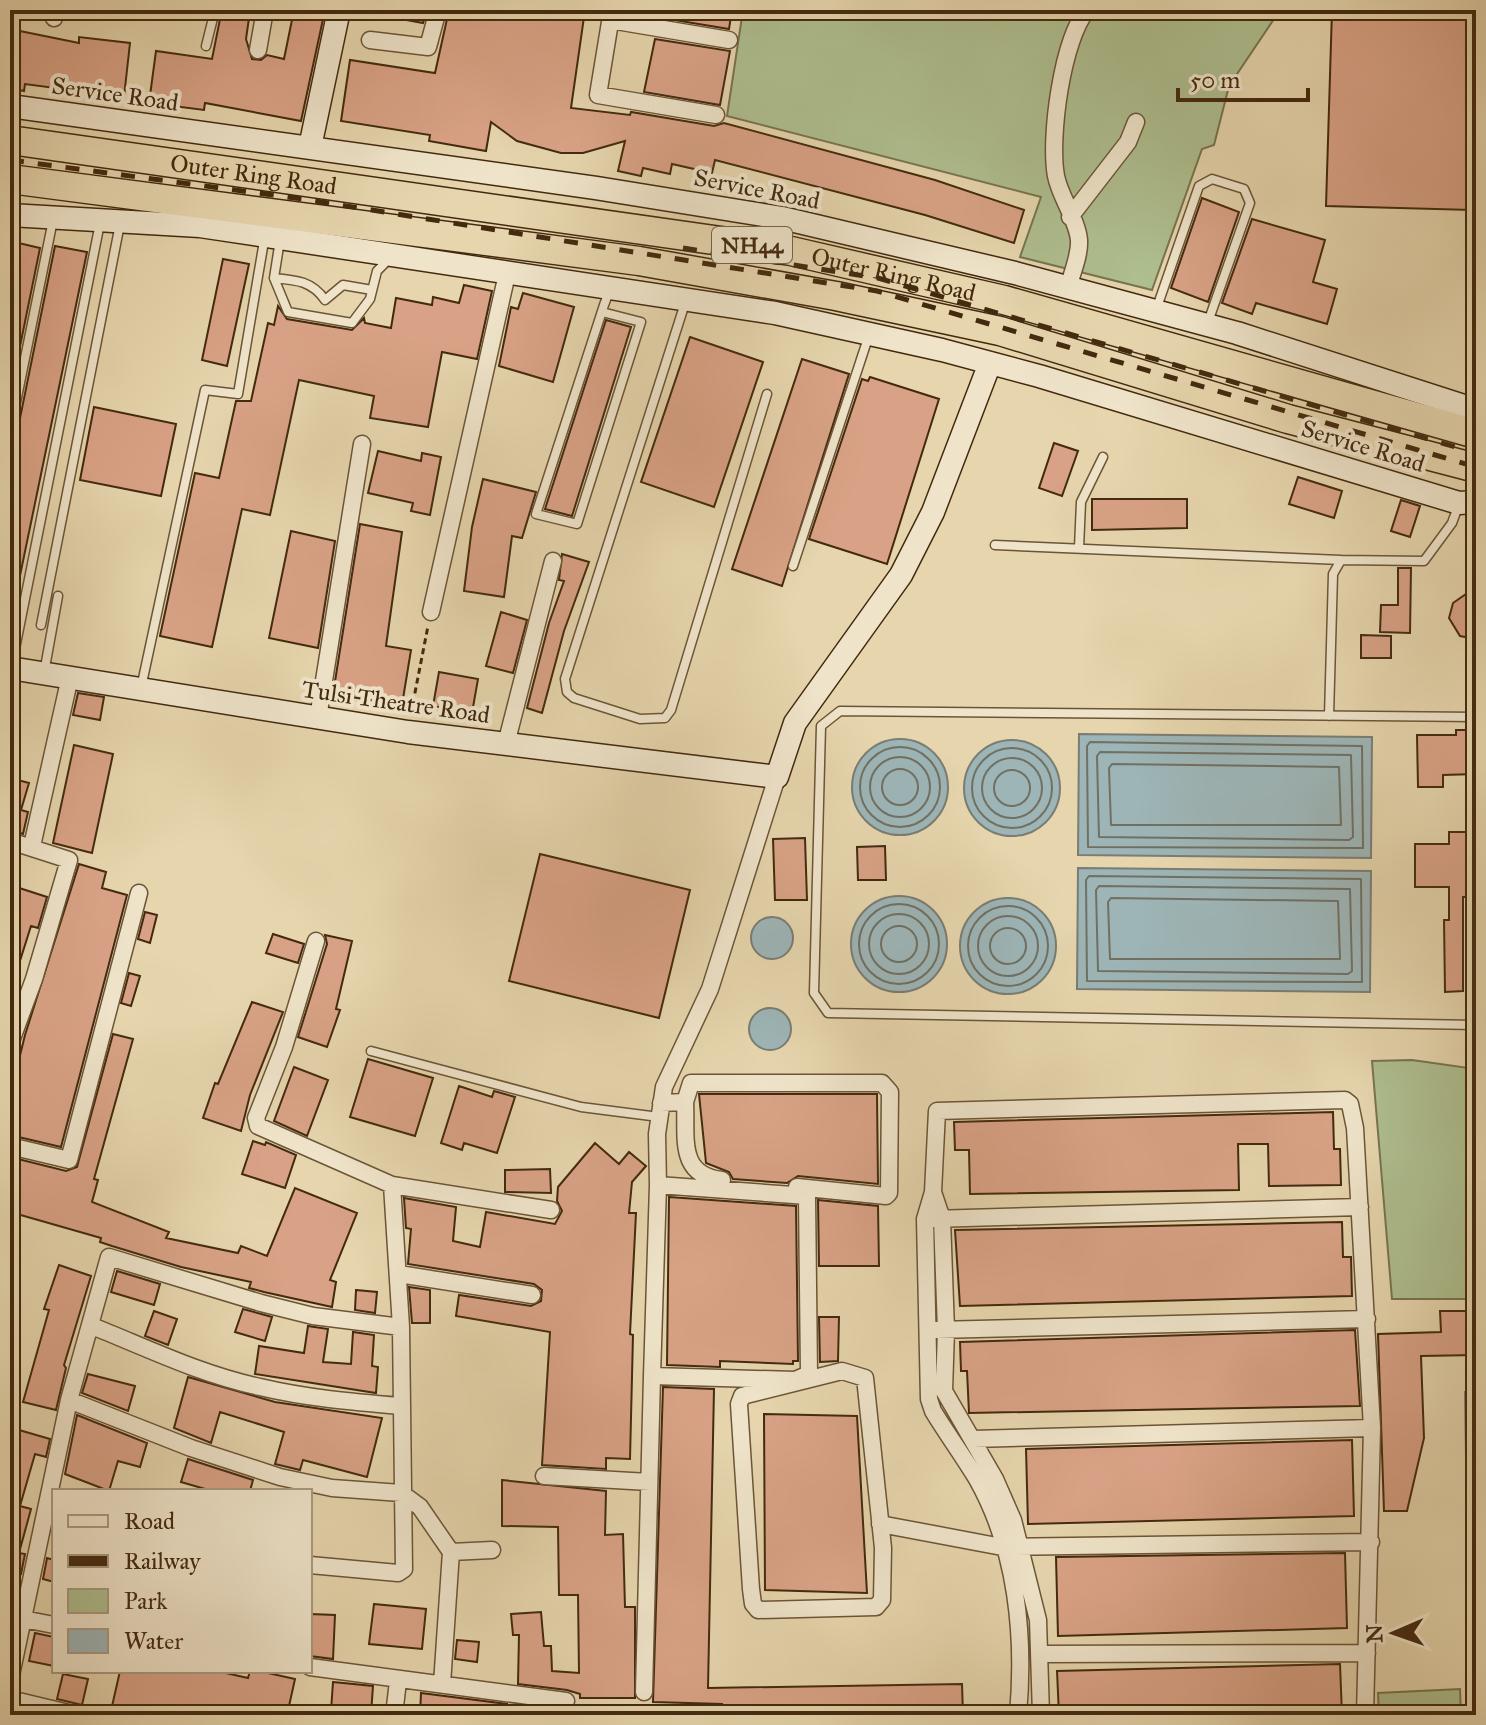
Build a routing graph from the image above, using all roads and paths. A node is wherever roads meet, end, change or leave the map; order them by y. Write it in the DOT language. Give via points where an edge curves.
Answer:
graph roads {
  1 [pos="215,10"];
  2 [pos="265,10"];
  3 [pos="339,10"];
  4 [pos="438,10"];
  5 [pos="1087,10"];
  6 [pos="611,15"];
  7 [pos="370,40"];
  8 [pos="729,40"];
  9 [pos="206,46"];
  10 [pos="258,50"];
  11 [pos="10,106"];
  12 [pos="716,115"];
  13 [pos="1136,122"];
  14 [pos="10,140"];
  15 [pos="310,147"];
  16 [pos="10,179"];
  17 [pos="10,215"];
  18 [pos="53,216"];
  19 [pos="1070,217"];
  20 [pos="111,219"];
  21 [pos="271,243"];
  22 [pos="392,256"];
  23 [pos="507,274"];
  24 [pos="274,278"];
  25 [pos="610,288"];
  26 [pos="1068,288"];
  27 [pos="372,290"];
  28 [pos="686,300"];
  29 [pos="1156,311"];
  30 [pos="602,312"];
  31 [pos="1207,325"];
  32 [pos="869,334"];
  33 [pos="990,363"];
  34 [pos="767,394"];
  35 [pos="1476,410"];
  36 [pos="10,432"];
  37 [pos="1476,434"];
  38 [pos="362,444"];
  39 [pos="1103,457"];
  40 [pos="1476,468"];
  41 [pos="1468,503"];
  42 [pos="995,545"];
  43 [pos="1079,548"];
  44 [pos="1341,560"];
  45 [pos="553,561"];
  46 [pos="793,566"];
  47 [pos="58,596"];
  48 [pos="431,612"];
  49 [pos="41,625"];
  50 [pos="10,648"];
  51 [pos="10,668"];
  52 [pos="44,673"];
  53 [pos="70,677"];
  54 [pos="140,689"];
  55 [pos="1329,716"];
  56 [pos="1476,717"];
  57 [pos="318,718"];
  58 [pos="408,732"];
  59 [pos="506,744"];
  60 [pos="777,777"];
  61 [pos="10,841"];
  62 [pos="32,846"];
  63 [pos="139,893"];
  64 [pos="316,941"];
  65 [pos="1476,1025"];
  66 [pos="10,1044"];
  67 [pos="371,1051"];
  68 [pos="685,1102"];
  69 [pos="660,1110"];
  70 [pos="10,1146"];
  71 [pos="392,1185"];
  72 [pos="658,1185"];
  73 [pos="1360,1207"];
  74 [pos="551,1210"];
  75 [pos="933,1219"];
  76 [pos="399,1274"];
  77 [pos="532,1295"];
  78 [pos="1367,1319"];
  79 [pos="92,1326"];
  80 [pos="401,1327"];
  81 [pos="926,1330"];
  82 [pos="946,1330"];
  83 [pos="652,1376"];
  84 [pos="69,1400"];
  85 [pos="401,1406"];
  86 [pos="1372,1428"];
  87 [pos="973,1439"];
  88 [pos="544,1476"];
  89 [pos="649,1482"];
  90 [pos="52,1485"];
  91 [pos="63,1489"];
  92 [pos="401,1493"];
  93 [pos="880,1524"];
  94 [pos="1371,1542"];
  95 [pos="1002,1547"];
  96 [pos="1020,1547"];
  97 [pos="46,1549"];
  98 [pos="492,1550"];
  99 [pos="451,1552"];
  100 [pos="312,1565"];
  101 [pos="23,1619"];
  102 [pos="52,1625"];
  103 [pos="1367,1653"];
  104 [pos="1040,1654"];
  105 [pos="312,1667"];
  106 [pos="10,1680"];
  107 [pos="398,1681"];
  108 [pos="442,1684"];
  109 [pos="644,1692"];
  110 [pos="10,1699"];
  111 [pos="566,1701"];
  112 [pos="77,1715"];
  113 [pos="394,1715"];
  114 [pos="1018,1715"];
  115 [pos="1041,1715"];
  116 [pos="1365,1715"];
  1 -- 9 [label="lane"];
  2 -- 10 [label="street"];
  3 -- 15 [label="street"];
  4 -- 7 [label="street" via="428,47"];
  5 -- 19 [label="street" via="1069,47 1055,139 1056,177"];
  6 -- 8 [label="street"];
  6 -- 12 [label="street" via="598,95"];
  11 -- 15 [label="street, Service Road"];
  13 -- 19 [label="street" via="1128,142"];
  14 -- 37 [label="highway, Outer Ring Road / NH44" via="791,251 1004,300"];
  15 -- 26 [label="street, Service Road" via="782,218"];
  16 -- 40 [label="highway, Outer Ring Road / NH44" via="730,275 970,323 1288,419"];
  17 -- 18 [label="street, Service Road"];
  18 -- 20 [label="street, Service Road"];
  18 -- 36 [label="lane"];
  19 -- 26 [label="street" via="1079,239"];
  20 -- 21 [label="street, Service Road" via="200,226"];
  20 -- 49 [label="lane"];
  20 -- 50 [label="lane" via="15,649"];
  21 -- 22 [label="street, Service Road"];
  21 -- 24 [label="lane"];
  21 -- 54 [label="lane" via="238,394 205,390"];
  22 -- 23 [label="street, Service Road"];
  22 -- 27 [label="lane" via="377,271"];
  23 -- 25 [label="street, Service Road"];
  23 -- 48 [label="street"];
  24 -- 27 [label="lane" via="301,280 325,300 343,285"];
  24 -- 27 [label="lane" via="288,312 352,323"];
  25 -- 28 [label="street, Service Road"];
  25 -- 30 [label="lane"];
  26 -- 29 [label="street, Service Road"];
  28 -- 32 [label="street, Service Road"];
  28 -- 34 [label="lane" via="565,679 574,698 640,719 665,718 671,710"];
  29 -- 31 [label="street, Service Road"];
  29 -- 31 [label="lane" via="1199,186 1212,179 1244,189 1250,203"];
  30 -- 30 [label="lane" via="536,514 577,524 641,322"];
  31 -- 35 [label="street, Service Road"];
  32 -- 33 [label="street, Service Road"];
  32 -- 46 [label="lane"];
  33 -- 41 [label="street, Service Road"];
  33 -- 60 [label="street" via="933,512 901,575 795,723"];
  38 -- 57 [label="street"];
  39 -- 43 [label="lane" via="1081,502"];
  41 -- 44 [label="lane" via="1424,561"];
  42 -- 43 [label="lane"];
  43 -- 44 [label="lane"];
  44 -- 55 [label="lane" via="1333,574"];
  45 -- 59 [label="street"];
  47 -- 52 [label="lane"];
  48 -- 58 [label="path"];
  51 -- 52 [label="street, Tulsi Theatre Road"];
  52 -- 53 [label="street, Tulsi Theatre Road"];
  53 -- 54 [label="street, Tulsi Theatre Road"];
  53 -- 62 [label="street"];
  54 -- 57 [label="street, Tulsi Theatre Road"];
  55 -- 56 [label="lane"];
  55 -- 65 [label="lane" via="840,711 821,726 814,993 828,1013"];
  57 -- 58 [label="street, Tulsi Theatre Road"];
  58 -- 59 [label="street, Tulsi Theatre Road"];
  59 -- 60 [label="street, Tulsi Theatre Road"];
  60 -- 69 [label="street" via="710,989 664,1087"];
  61 -- 62 [label="street"];
  62 -- 66 [label="street" via="69,860"];
  63 -- 70 [label="street" via="69,1160"];
  64 -- 71 [label="street" via="256,1118 258,1126"];
  67 -- 69 [label="lane" via="581,1107"];
  68 -- 68 [label="street" via="691,1083 882,1083 890,1092 892,1189 886,1196 705,1178 688,1158"];
  68 -- 69 [label="street"];
  69 -- 72 [label="street"];
  71 -- 74 [label="street"];
  71 -- 76 [label="street"];
  72 -- 83 [label="street"];
  72 -- 83 [label="street" via="807,1196 809,1374 795,1380"];
  73 -- 75 [label="street"];
  73 -- 75 [label="street" via="1355,1128 1345,1100 937,1111"];
  73 -- 78 [label="street"];
  75 -- 81 [label="street"];
  75 -- 82 [label="street"];
  76 -- 77 [label="street"];
  76 -- 80 [label="street"];
  78 -- 82 [label="street"];
  78 -- 86 [label="street"];
  79 -- 80 [label="street" via="107,1261 114,1256 313,1316"];
  79 -- 84 [label="street"];
  79 -- 85 [label="street" via="259,1387"];
  80 -- 85 [label="street"];
  81 -- 82 [label="street"];
  81 -- 95 [label="street" via="933,1411 978,1481"];
  82 -- 87 [label="street" via="944,1391"];
  83 -- 89 [label="street"];
  84 -- 90 [label="street"];
  84 -- 92 [label="street" via="280,1477 332,1488"];
  85 -- 92 [label="street"];
  86 -- 87 [label="street"];
  86 -- 94 [label="street"];
  87 -- 96 [label="street" via="995,1479"];
  88 -- 89 [label="street"];
  89 -- 109 [label="street"];
  90 -- 91 [label="street"];
  90 -- 97 [label="street"];
  92 -- 99 [label="street" via="420,1507"];
  92 -- 100 [label="street" via="403,1572"];
  93 -- 93 [label="street" via="865,1378 842,1371 742,1396 751,1589 758,1610 876,1607 883,1591"];
  93 -- 95 [label="street"];
  94 -- 96 [label="street"];
  94 -- 103 [label="street"];
  95 -- 96 [label="street"];
  95 -- 114 [label="street" via="1019,1620"];
  96 -- 104 [label="street" via="1033,1592"];
  97 -- 101 [label="street"];
  98 -- 99 [label="street"];
  99 -- 108 [label="street"];
  101 -- 102 [label="street"];
  101 -- 106 [label="street"];
  103 -- 104 [label="street"];
  103 -- 116 [label="street"];
  104 -- 115 [label="street"];
  105 -- 107 [label="street"];
  107 -- 108 [label="street"];
  107 -- 113 [label="street"];
  108 -- 111 [label="street"];
  110 -- 112 [label="street"];
}
